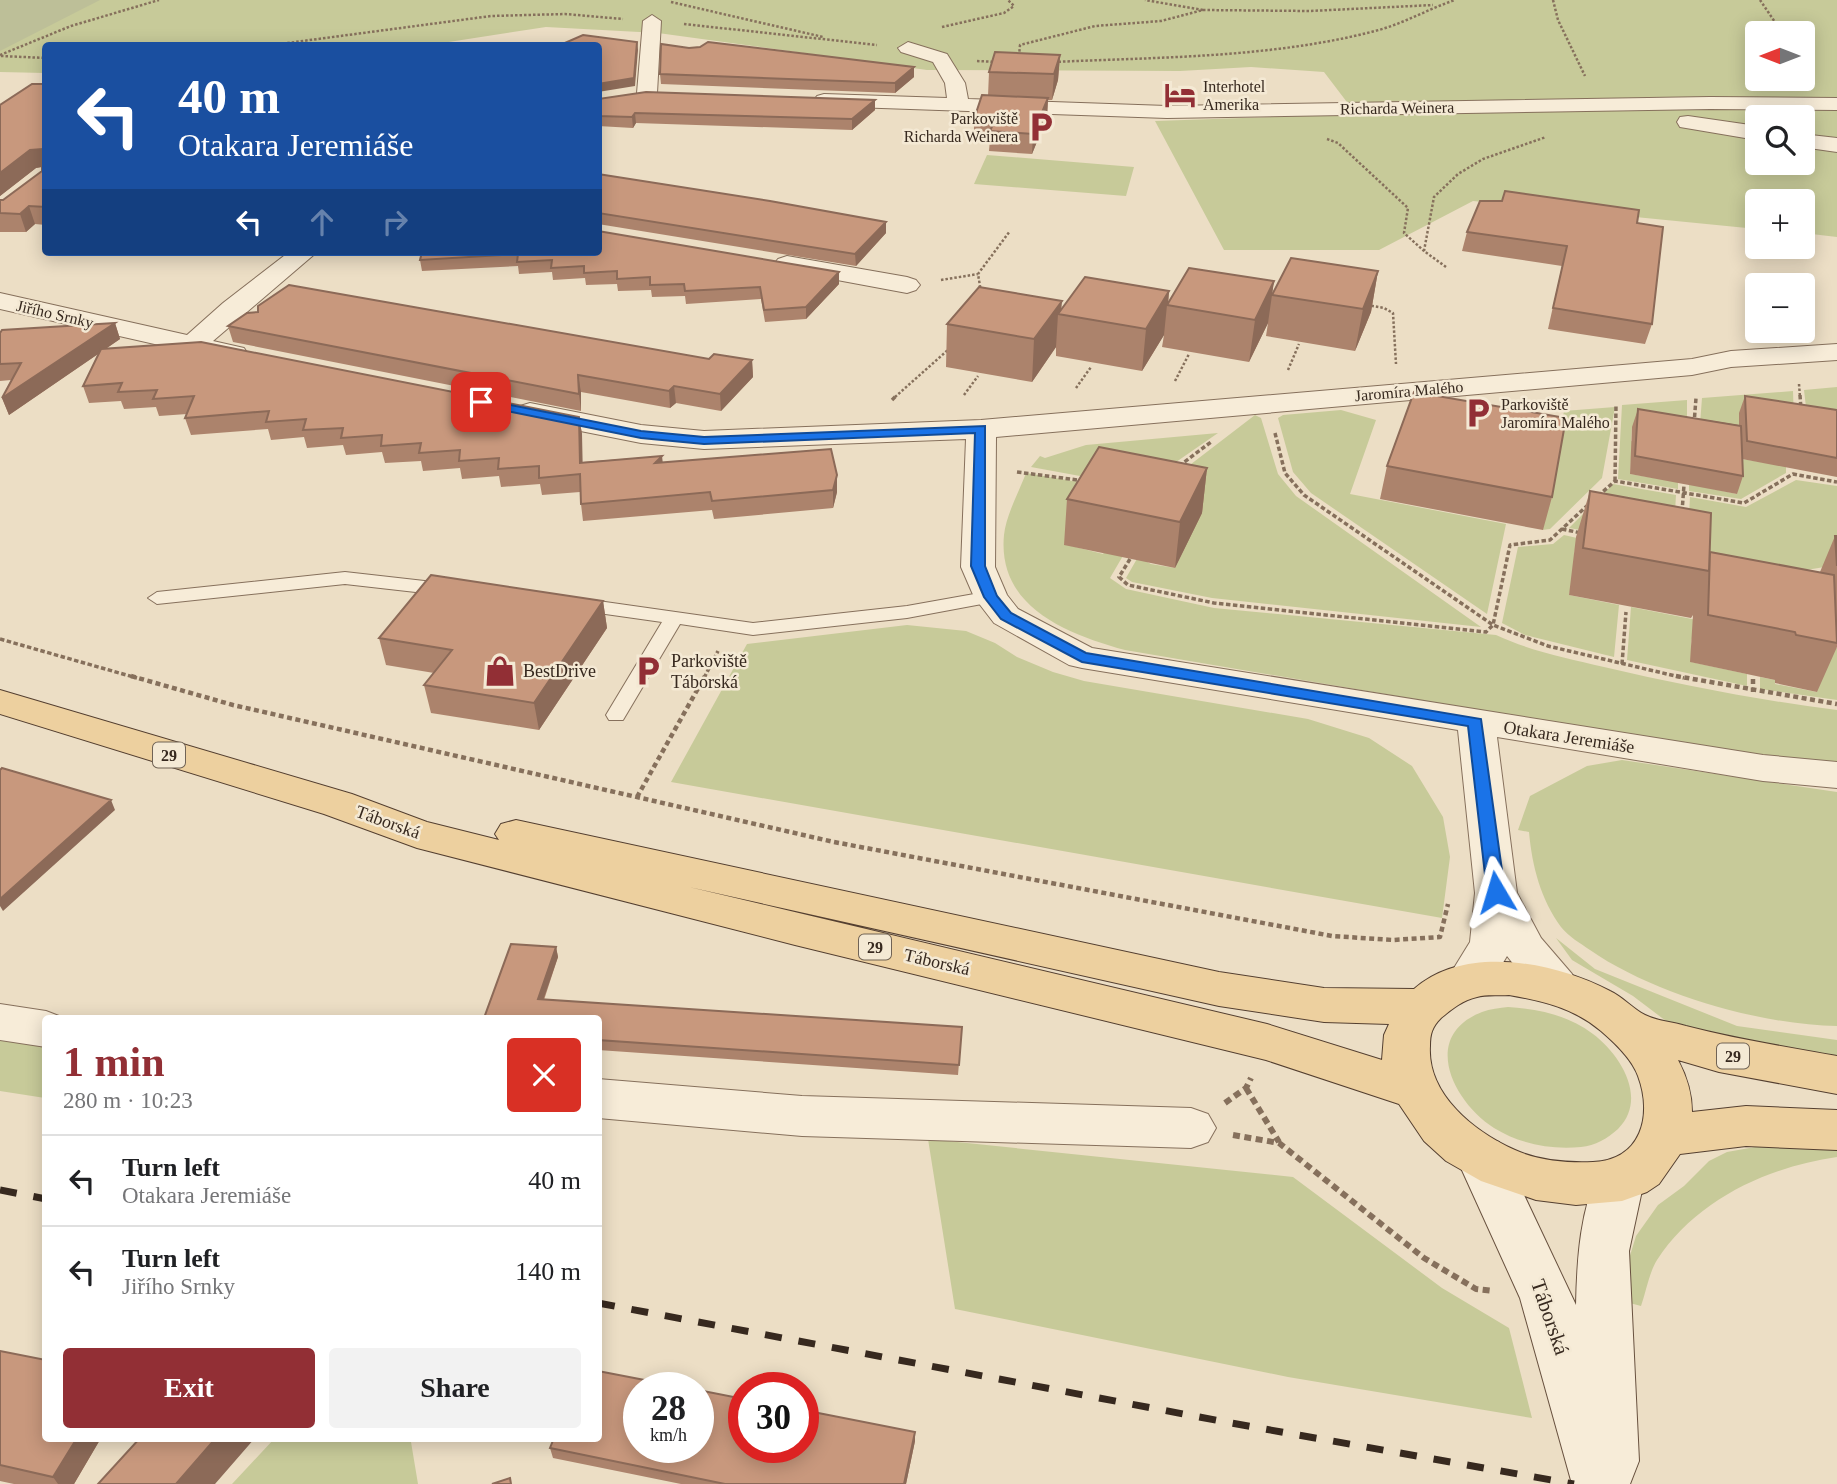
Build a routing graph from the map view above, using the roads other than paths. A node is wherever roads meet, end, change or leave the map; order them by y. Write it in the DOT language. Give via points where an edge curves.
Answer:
graph roads {
  1 [pos="652,21"];
  2 [pos="908,48"];
  3 [pos="622,97"];
  4 [pos="809,100"];
  5 [pos="1837,104"];
  6 [pos="958,105"];
  7 [pos="1607,106"];
  8 [pos="1745,131"];
  9 [pos="1815,142"];
  10 [pos="1837,145"];
  11 [pos="300,256"];
  12 [pos="759,260"];
  13 [pos="907,285"];
  14 [pos="0,301"];
  15 [pos="192,345"];
  16 [pos="1837,352"];
  17 [pos="267,360"];
  18 [pos="508,408"];
  19 [pos="981,429"];
  20 [pos="467,591"];
  21 [pos="991,597"];
  22 [pos="156,598"];
  23 [pos="562,602"];
  24 [pos="675,617"];
  25 [pos="0,702"];
  26 [pos="616,715"];
  27 [pos="1476,723"];
  28 [pos="1837,775"];
  29 [pos="338,804"];
  30 [pos="1496,892"];
  31 [pos="1469,981"];
  32 [pos="1556,986"];
  33 [pos="1420,1007"];
  34 [pos="0,1022"];
  35 [pos="42,1028"];
  36 [pos="1630,1029"];
  37 [pos="1837,1075"];
  38 [pos="1413,1089"];
  39 [pos="602,1098"];
  40 [pos="1191,1128"];
  41 [pos="1837,1130"];
  42 [pos="1665,1135"];
  43 [pos="1481,1157"];
  44 [pos="1619,1181"];
  45 [pos="1601,1484"];
  46 [pos="1611,1484"];
  1 -- 3 [label="street" via="657,94"];
  2 -- 6 [label="street" via="940,58 955,83"];
  4 -- 6 [label="street, Richarda Weinera"];
  5 -- 7 [label="street, Richarda Weinera"];
  6 -- 7 [label="street, Richarda Weinera" via="1145,112"];
  7 -- 8 [label="street"];
  9 -- 10 [label="street"];
  11 -- 15 [label="street"];
  12 -- 13 [label="street"];
  14 -- 15 [label="street, Jiřího Srnky"];
  15 -- 17 [label="street, Jiřího Srnky"];
  16 -- 19 [label="street, Jaromíra Malého"];
  18 -- 19 [label="street" via="641,434 704,440"];
  19 -- 21 [label="street, Otakara Jeremiáše" via="978,566"];
  20 -- 22 [label="lane" via="345,578"];
  21 -- 24 [label="lane" via="907,612 753,629"];
  21 -- 27 [label="street, Otakara Jeremiáše" via="1006,616 1082,657"];
  23 -- 24 [label="lane"];
  24 -- 26 [label="lane"];
  25 -- 29 [label="main road, Táborská / 29"];
  27 -- 28 [label="street, Otakara Jeremiáše" via="1763,768"];
  27 -- 30 [label="street"];
  29 -- 33 [label="main road, Táborská / 29" via="420,813 1219,989 1324,1005"];
  29 -- 38 [label="main road, Táborská / 29" via="416,834 1267,1042"];
  30 -- 31 [label="street" via="1492,943"];
  30 -- 32 [label="street" via="1524,948"];
  31 -- 32 [label="main road, 29" via="1509,978"];
  31 -- 33 [label="main road, 29"];
  32 -- 36 [label="main road, 29" via="1594,1003"];
  33 -- 38 [label="main road, 29" via="1404,1051"];
  34 -- 35 [label="street"];
  36 -- 37 [label="main road, 29" via="1719,1054"];
  36 -- 42 [label="main road, 29" via="1658,1063 1670,1100"];
  38 -- 43 [label="main road, 29" via="1442,1128"];
  39 -- 40 [label="street" via="802,1116"];
  41 -- 42 [label="main road" via="1745,1126"];
  42 -- 44 [label="main road, 29" via="1651,1161"];
  43 -- 44 [label="main road, 29" via="1541,1180 1578,1185"];
  43 -- 45 [label="street, Táborská" via="1547,1298"];
  44 -- 46 [label="street" via="1603,1251"];
}
